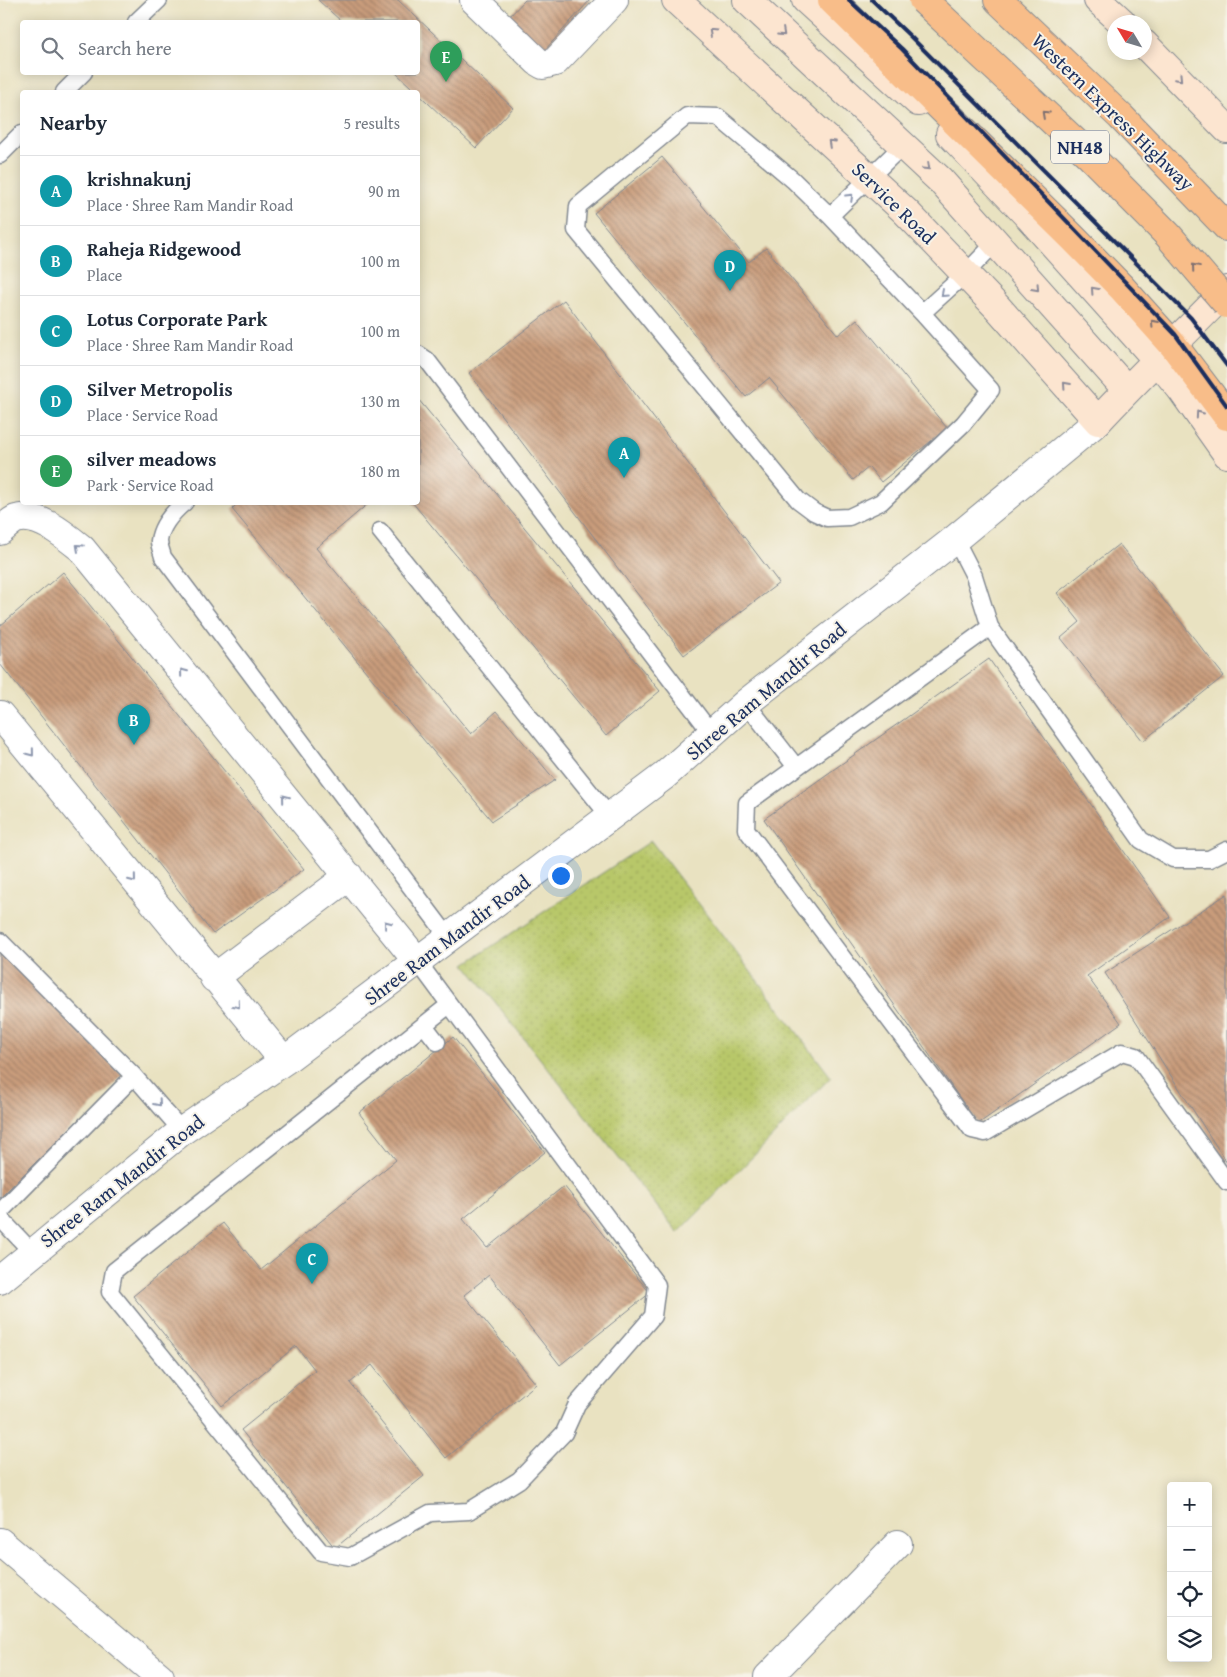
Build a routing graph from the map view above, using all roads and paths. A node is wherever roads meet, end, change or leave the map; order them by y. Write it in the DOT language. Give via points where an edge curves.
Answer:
graph roads {
  1 [pos="159,0"];
  2 [pos="474,0"];
  3 [pos="614,0"];
  4 [pos="676,0"];
  5 [pos="746,0"];
  6 [pos="806,0"];
  7 [pos="832,0"];
  8 [pos="923,0"];
  9 [pos="998,0"];
  10 [pos="1098,0"];
  11 [pos="1114,15"];
  12 [pos="138,20"];
  13 [pos="1152,52"];
  14 [pos="81,75"];
  15 [pos="66,90"];
  16 [pos="1227,129"];
  17 [pos="20,135"];
  18 [pos="903,145"];
  19 [pos="0,155"];
  20 [pos="869,178"];
  21 [pos="830,216"];
  22 [pos="1227,227"];
  23 [pos="996,242"];
  24 [pos="965,274"];
  25 [pos="1227,290"];
  26 [pos="1227,304"];
  27 [pos="922,313"];
  28 [pos="1166,353"];
  29 [pos="420,355"];
  30 [pos="1127,390"];
  31 [pos="1227,416"];
  32 [pos="1098,421"];
  33 [pos="1227,454"];
  34 [pos="181,505"];
  35 [pos="0,531"];
  36 [pos="380,531"];
  37 [pos="955,539"];
  38 [pos="990,627"];
  39 [pos="746,703"];
  40 [pos="0,715"];
  41 [pos="712,734"];
  42 [pos="796,767"];
  43 [pos="610,817"];
  44 [pos="1227,850"];
  45 [pos="349,876"];
  46 [pos="449,938"];
  47 [pos="0,941"];
  48 [pos="418,962"];
  49 [pos="214,978"];
  50 [pos="449,1005"];
  51 [pos="424,1025"];
  52 [pos="437,1042"];
  53 [pos="284,1061"];
  54 [pos="134,1076"];
  55 [pos="182,1130"];
  56 [pos="1227,1182"];
  57 [pos="0,1212"];
  58 [pos="0,1218"];
  59 [pos="32,1252"];
  60 [pos="0,1280"];
  61 [pos="0,1542"];
  62 [pos="898,1544"];
  63 [pos="160,1677"];
  64 [pos="768,1677"];
  1 -- 12 [label="lane"];
  2 -- 3 [label="street" via="543,65 555,62"];
  20 -- 4 [label="main road, Service Road, one-way"];
  5 -- 18 [label="main road, one-way"];
  28 -- 6 [label="main road, one-way" via="924,108"];
  28 -- 7 [label="highway, one-way" via="1122,288"];
  26 -- 8 [label="highway, NH48, one-way, bridge" via="1168,235 1088,154"];
  9 -- 22 [label="highway, Western Express Highway / NH48" via="1121,117"];
  10 -- 11 [label="main road"];
  13 -- 16 [label="main road, one-way"];
  14 -- 15 [label="lane"];
  17 -- 19 [label="lane"];
  18 -- 20 [label="lane"];
  18 -- 23 [label="main road, one-way"];
  21 -- 20 [label="lane, one-way"];
  20 -- 24 [label="main road, Service Road"];
  21 -- 27 [label="lane"];
  21 -- 27 [label="lane" via="718,116 688,116 578,206 576,230 798,500 827,518 849,517 881,502 963,424 991,390"];
  23 -- 24 [label="lane"];
  23 -- 30 [label="main road, one-way"];
  24 -- 27 [label="lane, one-way"];
  32 -- 24 [label="main road, Service Road, one-way"];
  25 -- 28 [label="main road"];
  28 -- 30 [label="main road"];
  28 -- 31 [label="highway"];
  33 -- 28 [label="main road, one-way" via="1180,389"];
  29 -- 41 [label="lane" via="427,360"];
  30 -- 32 [label="main road"];
  32 -- 37 [label="street, Shree Ram Mandir Road"];
  34 -- 46 [label="lane" via="165,524 159,542 163,556"];
  45 -- 35 [label="street, one-way" via="82,549 56,528 32,519 15,520"];
  36 -- 43 [label="lane"];
  37 -- 38 [label="lane" via="974,576"];
  37 -- 39 [label="street, Shree Ram Mandir Road"];
  38 -- 42 [label="lane"];
  38 -- 44 [label="lane" via="1141,840 1173,859 1209,859"];
  39 -- 41 [label="street, Shree Ram Mandir Road"];
  39 -- 42 [label="lane"];
  40 -- 49 [label="street, one-way"];
  41 -- 43 [label="street, Shree Ram Mandir Road"];
  42 -- 56 [label="lane" via="747,803 746,830 972,1130 985,1133 1122,1052 1136,1056"];
  43 -- 46 [label="street, Shree Ram Mandir Road"];
  48 -- 45 [label="street, one-way"];
  45 -- 49 [label="street"];
  46 -- 48 [label="street, Shree Ram Mandir Road"];
  47 -- 54 [label="lane"];
  48 -- 50 [label="lane"];
  48 -- 53 [label="street, Shree Ram Mandir Road"];
  49 -- 53 [label="street, one-way"];
  50 -- 51 [label="lane"];
  50 -- 51 [label="lane" via="657,1285 653,1316 577,1404 564,1433 519,1480 469,1511 430,1512 350,1557 321,1552 110,1292 114,1271"];
  51 -- 52 [label="lane"];
  53 -- 55 [label="street, Shree Ram Mandir Road"];
  54 -- 55 [label="lane, one-way"];
  54 -- 57 [label="lane"];
  55 -- 59 [label="street, Shree Ram Mandir Road"];
  58 -- 59 [label="lane"];
  59 -- 60 [label="street, Shree Ram Mandir Road"];
  61 -- 63 [label="street"];
  62 -- 64 [label="street"];
}
